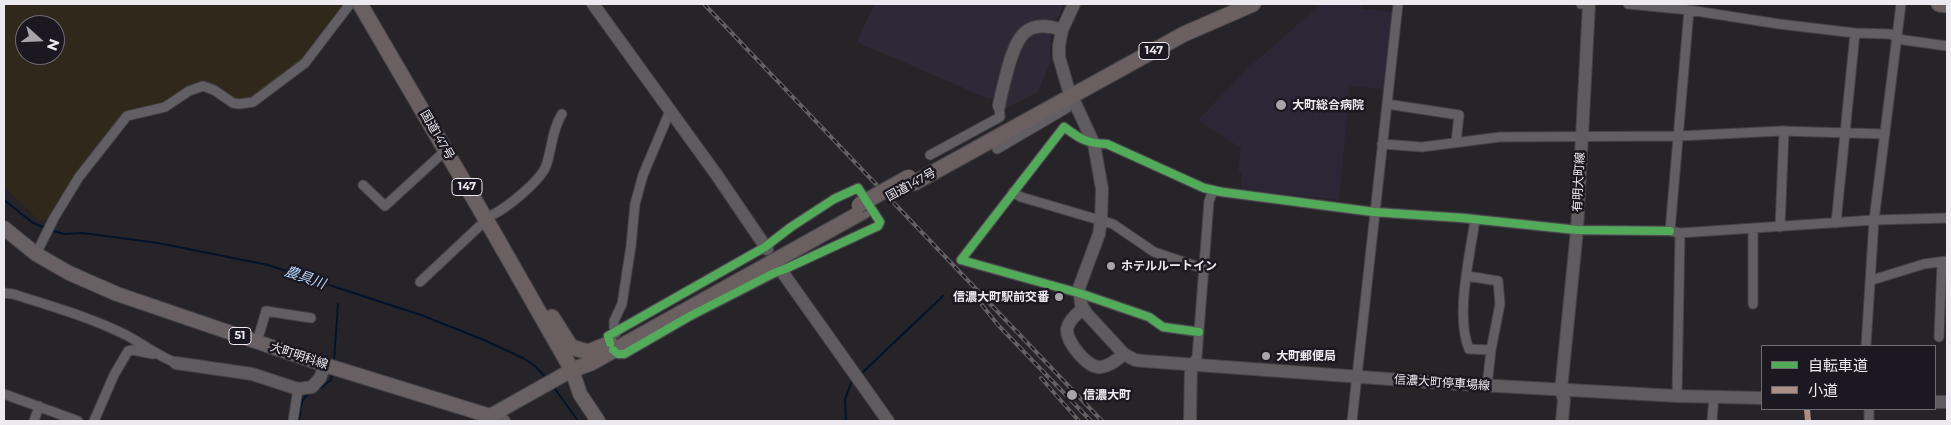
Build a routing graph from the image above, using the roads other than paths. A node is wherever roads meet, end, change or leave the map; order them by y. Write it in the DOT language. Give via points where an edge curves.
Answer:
graph roads {
  1 [pos="350,4"];
  2 [pos="360,4"];
  3 [pos="369,4"];
  4 [pos="593,4"];
  5 [pos="1074,4"];
  6 [pos="1229,4"];
  7 [pos="1253,4"];
  8 [pos="1398,4"];
  9 [pos="1589,4"];
  10 [pos="1628,4"];
  11 [pos="1901,4"];
  12 [pos="1939,4"];
  13 [pos="1947,5"];
  14 [pos="1689,10"];
  15 [pos="1062,30"];
  16 [pos="1855,33"];
  17 [pos="1896,37"];
  18 [pos="1947,46"];
  19 [pos="1070,92"];
  20 [pos="1386,104"];
  21 [pos="999,106"];
  22 [pos="670,111"];
  23 [pos="562,114"];
  24 [pos="1784,131"];
  25 [pos="1844,132"];
  26 [pos="1885,134"];
  27 [pos="1581,136"];
  28 [pos="1679,136"];
  29 [pos="1456,142"];
  30 [pos="1094,144"];
  31 [pos="1382,144"];
  32 [pos="997,149"];
  33 [pos="446,150"];
  34 [pos="930,155"];
  35 [pos="363,185"];
  36 [pos="1213,191"];
  37 [pos="1013,192"];
  38 [pos="1374,212"];
  39 [pos="489,217"];
  40 [pos="1947,218"];
  41 [pos="1101,220"];
  42 [pos="1476,220"];
  43 [pos="1874,220"];
  44 [pos="1836,223"];
  45 [pos="1780,227"];
  46 [pos="4,228"];
  47 [pos="1753,228"];
  48 [pos="1577,230"];
  49 [pos="1670,231"];
  50 [pos="1680,233"];
  51 [pos="766,248"];
  52 [pos="36,254"];
  53 [pos="1944,261"];
  54 [pos="779,268"];
  55 [pos="1205,269"];
  56 [pos="1467,276"];
  57 [pos="1872,280"];
  58 [pos="420,282"];
  59 [pos="4,293"];
  60 [pos="1079,293"];
  61 [pos="1752,304"];
  62 [pos="1083,309"];
  63 [pos="549,314"];
  64 [pos="311,318"];
  65 [pos="1199,332"];
  66 [pos="1939,338"];
  67 [pos="256,342"];
  68 [pos="613,342"];
  69 [pos="1866,345"];
  70 [pos="1491,350"];
  71 [pos="156,354"];
  72 [pos="1124,354"];
  73 [pos="176,364"];
  74 [pos="325,365"];
  75 [pos="1191,365"];
  76 [pos="566,374"];
  77 [pos="1358,377"];
  78 [pos="1487,386"];
  79 [pos="298,389"];
  80 [pos="1561,390"];
  81 [pos="4,394"];
  82 [pos="1677,396"];
  83 [pos="1714,396"];
  84 [pos="1761,398"];
  85 [pos="39,406"];
  86 [pos="490,416"];
  87 [pos="34,421"];
  88 [pos="78,421"];
  89 [pos="94,421"];
  90 [pos="293,421"];
  91 [pos="504,421"];
  92 [pos="598,421"];
  93 [pos="888,421"];
  94 [pos="1190,421"];
  95 [pos="1352,421"];
  96 [pos="1562,421"];
  97 [pos="1712,421"];
  1 -- 52 [label="street" via="305,63 254,102 233,103 204,86 165,106 127,116 79,176"];
  2 -- 33 [label="highway, 国道147号 / 147"];
  3 -- 39 [label="highway, 国道147号 / 147"];
  4 -- 22 [label="street"];
  5 -- 15 [label="street"];
  6 -- 19 [label="highway, 国道147号 / 147" via="1160,37"];
  7 -- 19 [label="highway, 国道147号 / 147" via="1184,34"];
  8 -- 20 [label="street"];
  9 -- 27 [label="street, 有明大町線"];
  10 -- 14 [label="street"];
  11 -- 17 [label="street"];
  12 -- 13 [label="highway"];
  14 -- 16 [label="street"];
  14 -- 28 [label="street"];
  15 -- 19 [label="street" via="1059,57"];
  15 -- 21 [label="street" via="1048,25 1023,32 1012,53"];
  16 -- 17 [label="street"];
  16 -- 25 [label="street"];
  17 -- 18 [label="street"];
  17 -- 26 [label="street"];
  19 -- 30 [label="street"];
  19 -- 32 [label="street" via="1067,108"];
  19 -- 68 [label="highway, 国道147号 / 147"];
  20 -- 29 [label="street" via="1459,115"];
  20 -- 31 [label="street"];
  21 -- 34 [label="street" via="1000,116"];
  22 -- 51 [label="street"];
  22 -- 68 [label="street" via="643,175 635,204 622,304 614,321"];
  23 -- 39 [label="street" via="544,170 522,194"];
  24 -- 25 [label="street"];
  24 -- 28 [label="street"];
  24 -- 45 [label="street"];
  25 -- 26 [label="street"];
  25 -- 44 [label="street"];
  26 -- 43 [label="street"];
  27 -- 28 [label="street"];
  27 -- 29 [label="street" via="1500,136"];
  27 -- 48 [label="street, 有明大町線"];
  28 -- 49 [label="street"];
  29 -- 31 [label="street" via="1422,147"];
  30 -- 36 [label="street" via="1107,144"];
  30 -- 37 [label="street" via="1080,139 1064,127"];
  30 -- 41 [label="street" via="1102,189"];
  31 -- 38 [label="street"];
  33 -- 35 [label="street" via="386,206"];
  33 -- 39 [label="highway, 国道147号 / 147"];
  36 -- 38 [label="street"];
  36 -- 55 [label="street" via="1209,201"];
  37 -- 41 [label="street"];
  37 -- 60 [label="street" via="962,260"];
  38 -- 42 [label="street"];
  38 -- 77 [label="street"];
  39 -- 58 [label="street"];
  39 -- 63 [label="highway, 国道147号 / 147"];
  39 -- 76 [label="highway, 国道147号 / 147"];
  40 -- 43 [label="street"];
  41 -- 55 [label="street" via="1120,228 1161,255"];
  41 -- 60 [label="street"];
  42 -- 48 [label="street"];
  42 -- 56 [label="street"];
  43 -- 44 [label="street"];
  43 -- 57 [label="street"];
  44 -- 45 [label="street"];
  45 -- 47 [label="street"];
  46 -- 52 [label="main road, 大町明科線 / 51"];
  47 -- 50 [label="street"];
  47 -- 61 [label="street"];
  48 -- 49 [label="street"];
  48 -- 80 [label="street, 有明大町線"];
  49 -- 50 [label="street"];
  50 -- 82 [label="street"];
  51 -- 54 [label="street" via="791,227 834,199 858,188 880,222"];
  51 -- 68 [label="street"];
  52 -- 67 [label="main road, 大町明科線 / 51" via="117,294"];
  53 -- 57 [label="street"];
  53 -- 66 [label="street"];
  54 -- 68 [label="street" via="624,354 618,354"];
  54 -- 93 [label="street"];
  55 -- 65 [label="street"];
  56 -- 70 [label="street" via="1465,339 1470,349"];
  56 -- 70 [label="street" via="1498,281 1500,304"];
  57 -- 69 [label="street"];
  59 -- 71 [label="street" via="90,320 126,335"];
  60 -- 62 [label="street"];
  60 -- 65 [label="street" via="1149,317 1162,327"];
  62 -- 72 [label="street"];
  62 -- 72 [label="street" via="1067,329 1069,339 1080,354 1091,365 1101,368"];
  63 -- 68 [label="highway, 147" via="555,318 571,346 588,352"];
  63 -- 76 [label="highway, 国道147号 / 147" via="567,348"];
  64 -- 67 [label="street" via="266,311"];
  65 -- 75 [label="street" via="1197,357"];
  67 -- 74 [label="main road, 大町明科線 / 51"];
  68 -- 76 [label="highway, 国道147号 / 147" via="591,363"];
  70 -- 78 [label="street"];
  71 -- 73 [label="street"];
  71 -- 89 [label="street" via="128,351"];
  72 -- 75 [label="street, 信濃大町停車場線" via="1144,361"];
  73 -- 79 [label="street" via="252,374"];
  74 -- 79 [label="street" via="312,387"];
  74 -- 86 [label="main road, 大町明科線 / 51"];
  75 -- 77 [label="street, 信濃大町停車場線"];
  75 -- 94 [label="street"];
  76 -- 86 [label="main road"];
  76 -- 92 [label="main road"];
  77 -- 78 [label="street, 信濃大町停車場線"];
  77 -- 95 [label="street"];
  78 -- 80 [label="street, 信濃大町停車場線"];
  79 -- 90 [label="street"];
  80 -- 82 [label="street, 信濃大町停車場線"];
  80 -- 96 [label="street, 有明大町線" via="1564,400"];
  81 -- 85 [label="street"];
  82 -- 83 [label="street, 信濃大町停車場線"];
  83 -- 84 [label="street, 信濃大町停車場線"];
  83 -- 97 [label="street"];
  85 -- 87 [label="street"];
  85 -- 88 [label="street"];
  86 -- 91 [label="street"];
}
